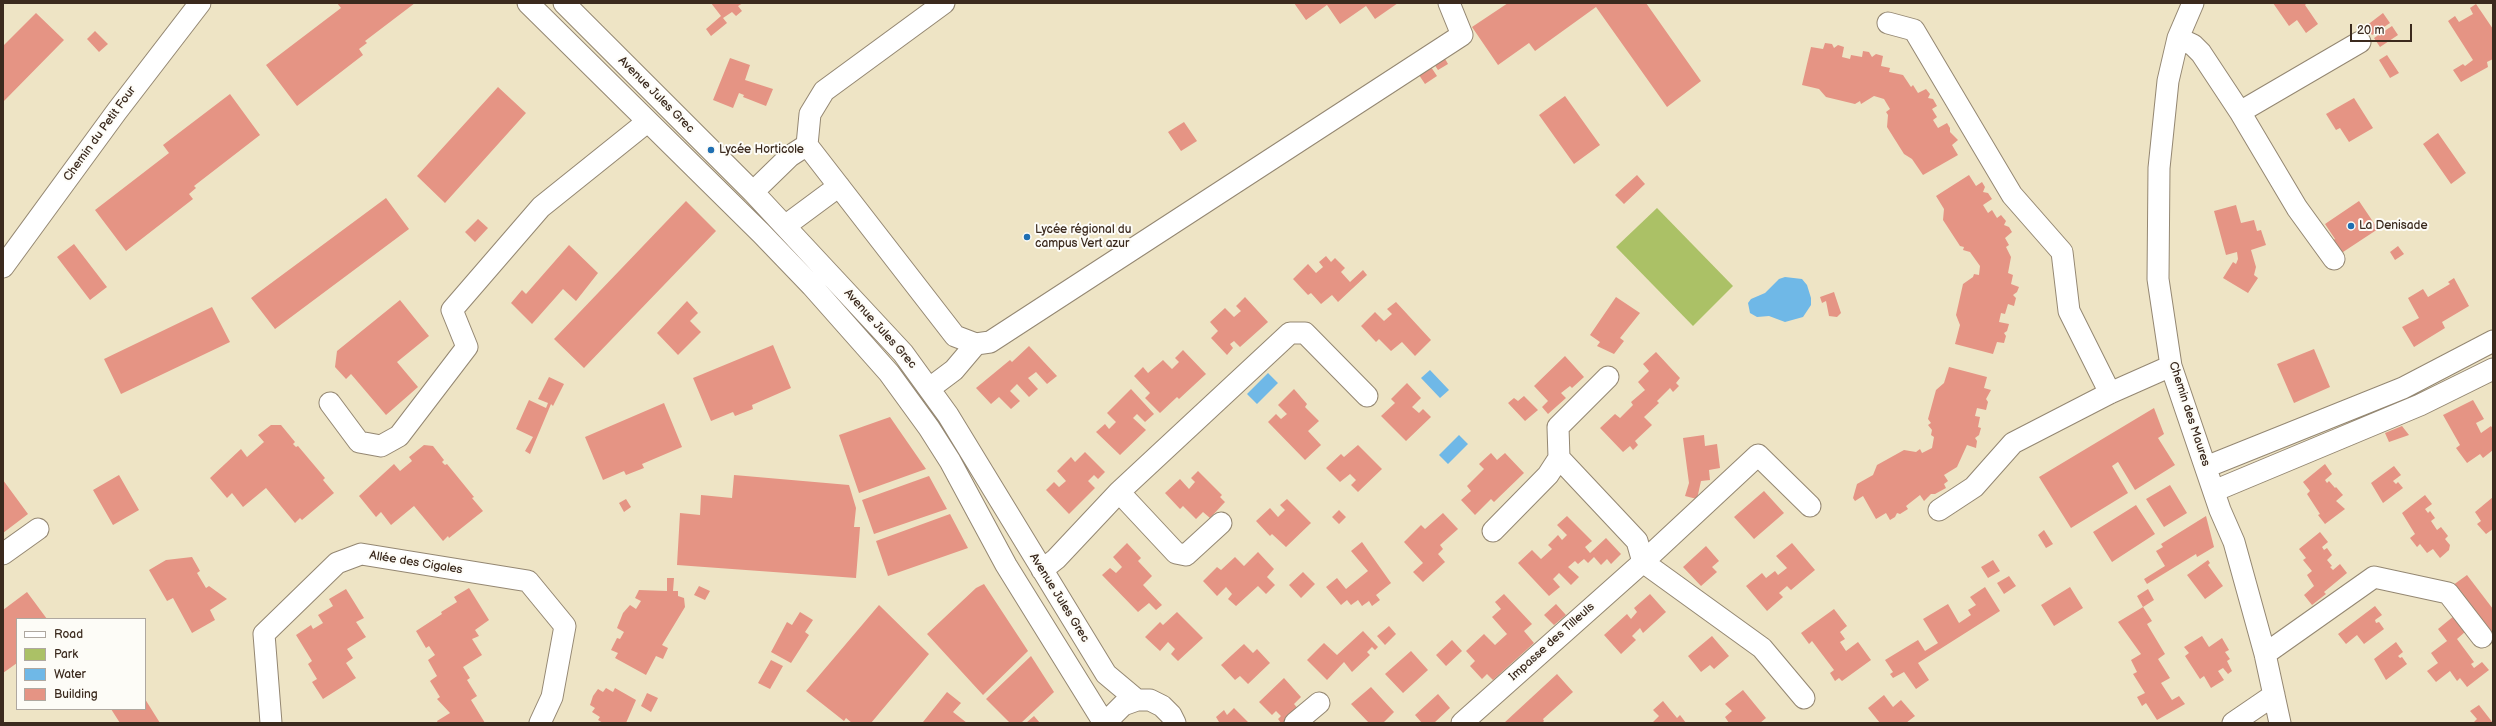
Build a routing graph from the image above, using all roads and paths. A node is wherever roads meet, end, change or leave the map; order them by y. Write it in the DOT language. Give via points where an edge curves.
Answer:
graph roads {
  1 [pos="200,3"];
  2 [pos="528,3"];
  3 [pos="564,3"];
  4 [pos="944,3"];
  5 [pos="1449,3"];
  6 [pos="2193,3"];
  7 [pos="1888,24"];
  8 [pos="2178,38"];
  9 [pos="2360,42"];
  10 [pos="2240,112"];
  11 [pos="647,122"];
  12 [pos="807,145"];
  13 [pos="839,186"];
  14 [pos="752,192"];
  15 [pos="785,226"];
  16 [pos="2334,259"];
  17 [pos="3,267"];
  18 [pos="2493,341"];
  19 [pos="976,344"];
  20 [pos="2171,366"];
  21 [pos="2493,369"];
  22 [pos="1608,376"];
  23 [pos="930,388"];
  24 [pos="2110,393"];
  25 [pos="1367,396"];
  26 [pos="330,403"];
  27 [pos="1559,458"];
  28 [pos="2206,467"];
  29 [pos="1119,492"];
  30 [pos="2214,492"];
  31 [pos="1810,506"];
  32 [pos="1939,510"];
  33 [pos="1221,523"];
  34 [pos="38,529"];
  35 [pos="1494,531"];
  36 [pos="3,554"];
  37 [pos="1643,562"];
  38 [pos="1042,570"];
  39 [pos="2482,637"];
  40 [pos="2265,654"];
  41 [pos="2274,695"];
  42 [pos="1804,698"];
  43 [pos="1137,700"];
  44 [pos="1318,703"];
  45 [pos="271,723"];
  46 [pos="540,723"];
  47 [pos="1104,723"];
  48 [pos="1109,723"];
  49 [pos="1175,723"];
  50 [pos="1295,723"];
  51 [pos="1462,723"];
  52 [pos="2233,723"];
  53 [pos="2280,723"];
  1 -- 17 [label="street, Chemin du Petit Four"];
  2 -- 11 [label="street, Avenue Jules Grec"];
  3 -- 14 [label="street, Avenue Jules Grec"];
  4 -- 12 [label="street" via="824,91 810,114"];
  5 -- 19 [label="street" via="1462,35 990,342"];
  6 -- 8 [label="street, Chemin des Maures"];
  7 -- 24 [label="street" via="1914,30 2012,195 2062,252 2069,311"];
  8 -- 10 [label="street" via="2193,45 2201,53"];
  8 -- 20 [label="street, Chemin des Maures" via="2168,81 2159,168 2158,279"];
  9 -- 10 [label="street"];
  10 -- 16 [label="street" via="2297,208"];
  11 -- 26 [label="street, Avenue Jules Grec" via="541,207 452,310 467,347 399,436 381,446 359,442"];
  11 -- 47 [label="street, Avenue Jules Grec" via="812,286 903,390 946,454 1010,572"];
  12 -- 13 [label="street"];
  12 -- 14 [label="street" via="790,156"];
  13 -- 15 [label="street"];
  13 -- 19 [label="street" via="954,336"];
  14 -- 15 [label="street, Avenue Jules Grec"];
  15 -- 23 [label="street, Avenue Jules Grec" via="879,325"];
  18 -- 28 [label="street" via="2403,388"];
  19 -- 23 [label="street" via="954,370"];
  20 -- 24 [label="street"];
  20 -- 28 [label="street, Chemin des Maures"];
  21 -- 30 [label="street" via="2420,406"];
  22 -- 27 [label="street" via="1558,427"];
  23 -- 38 [label="street, Avenue Jules Grec"];
  24 -- 32 [label="street" via="2013,443 1974,487"];
  25 -- 29 [label="street" via="1305,333 1290,333"];
  27 -- 35 [label="street" via="1548,475"];
  27 -- 37 [label="street" via="1637,541"];
  28 -- 30 [label="street, Chemin des Maures"];
  29 -- 33 [label="street" via="1176,553 1186,555"];
  29 -- 38 [label="street" via="1056,559"];
  30 -- 40 [label="street, Chemin des Maures" via="2234,542"];
  31 -- 37 [label="street, Impasse des Tilleuls" via="1758,455"];
  34 -- 36 [label="street"];
  37 -- 42 [label="street" via="1762,648"];
  37 -- 51 [label="street, Impasse des Tilleuls"];
  38 -- 43 [label="street, Avenue Jules Grec" via="1106,674"];
  39 -- 40 [label="street" via="2448,593 2374,577"];
  40 -- 41 [label="street, Chemin des Maures"];
  41 -- 52 [label="street"];
  41 -- 53 [label="street, Chemin des Maures"];
  43 -- 48 [label="street" via="1123,705"];
  43 -- 49 [label="street" via="1150,700 1162,706"];
  44 -- 50 [label="street"];
  45 -- 46 [label="street, Allée des Cigales" via="264,634 337,563 361,554 528,581 565,626 552,697"];
}
